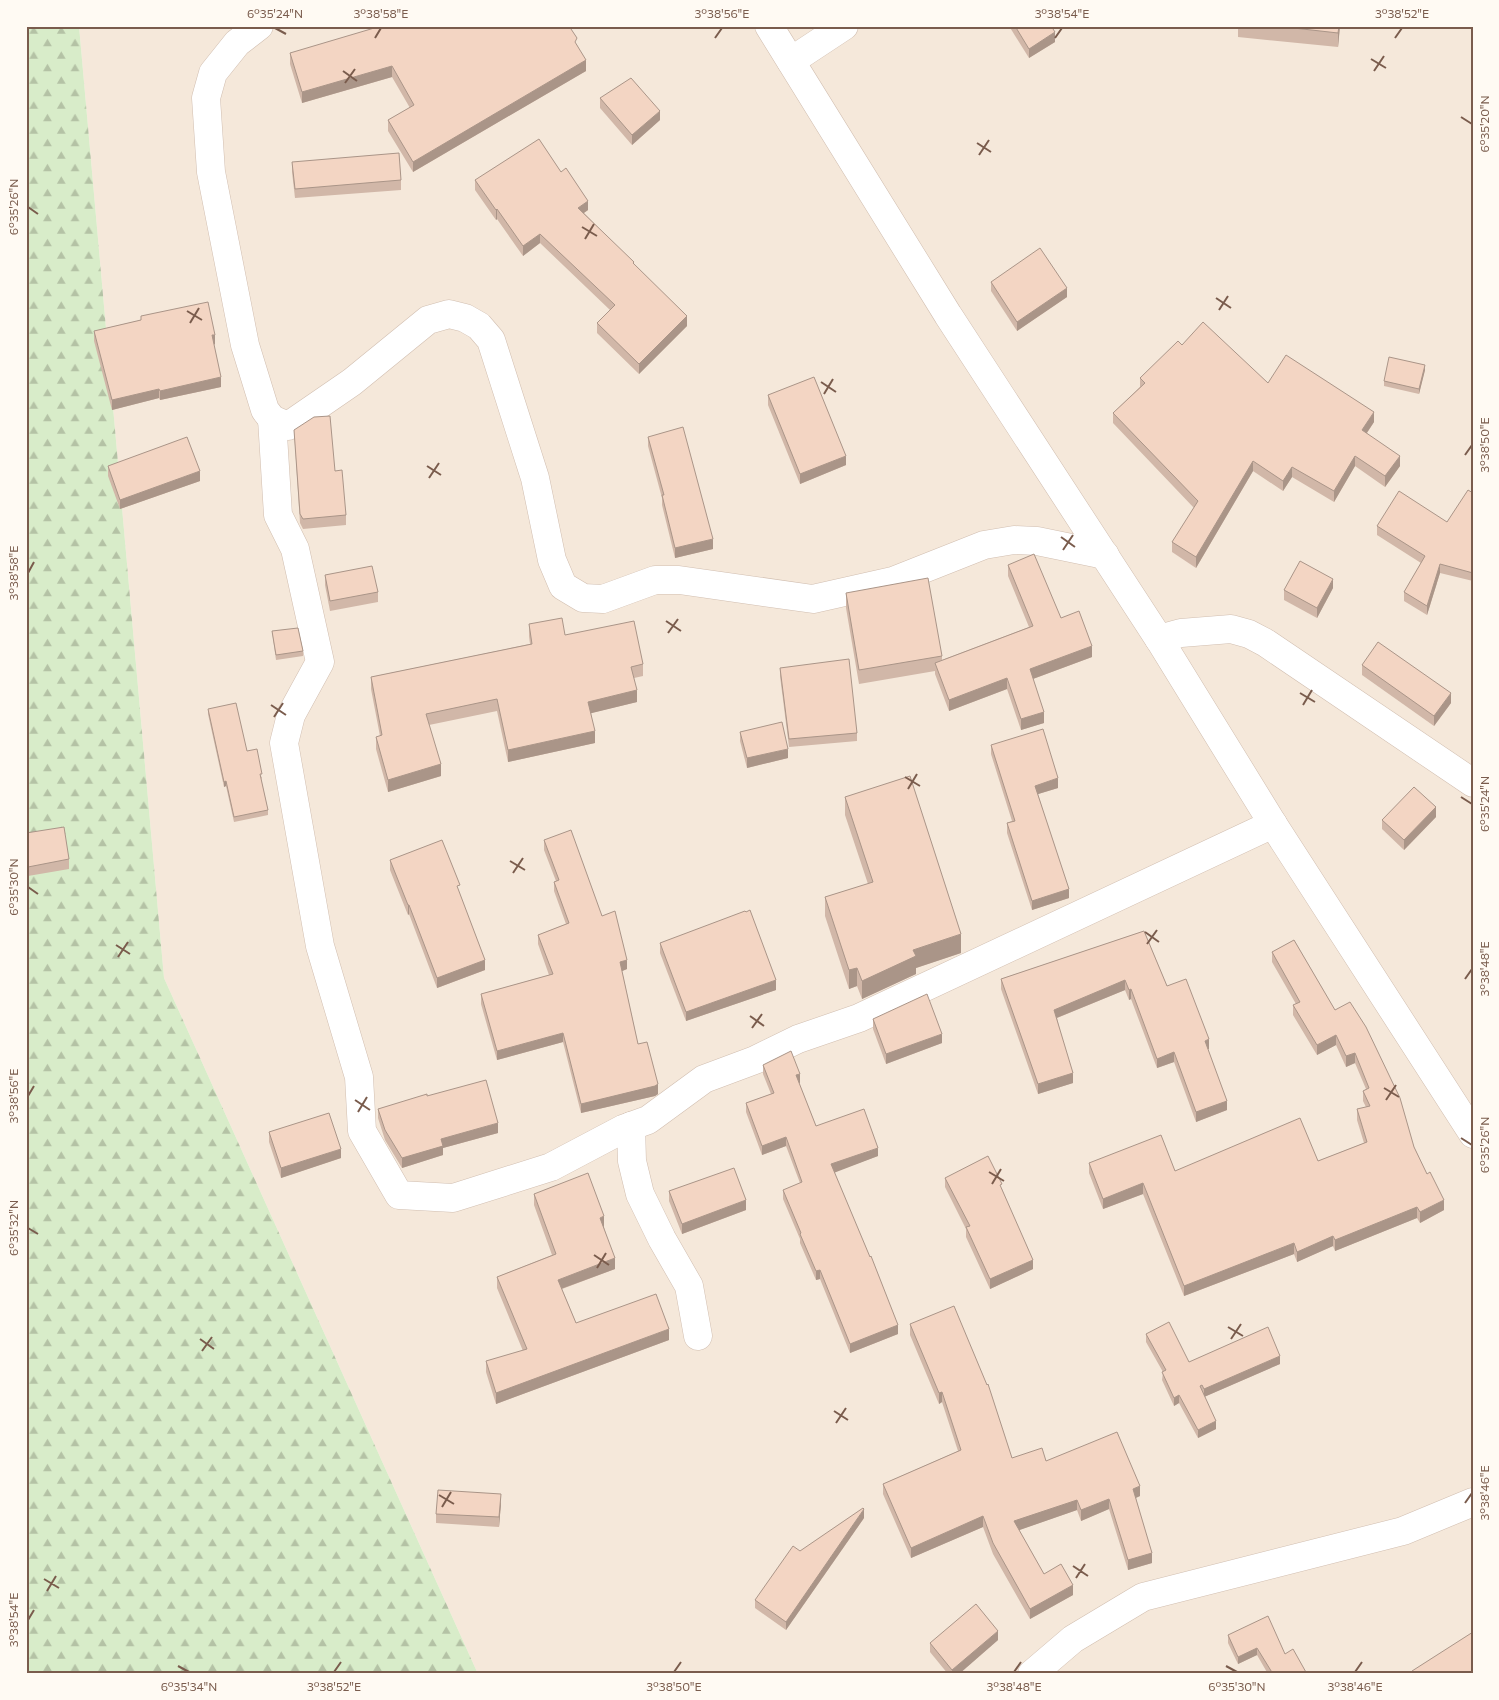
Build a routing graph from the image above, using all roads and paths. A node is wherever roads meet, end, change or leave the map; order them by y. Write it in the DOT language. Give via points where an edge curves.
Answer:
graph roads {
  1 [pos="259,26"];
  2 [pos="770,26"];
  3 [pos="844,26"];
  4 [pos="791,61"];
  5 [pos="272,419"];
  6 [pos="1105,555"];
  7 [pos="1159,639"];
  8 [pos="1473,783"];
  9 [pos="1273,824"];
  10 [pos="631,1126"];
  11 [pos="1473,1134"];
  12 [pos="698,1336"];
  13 [pos="1473,1502"];
  14 [pos="1032,1674"];
  1 -- 5 [label="street" via="237,43 213,73 206,98 211,172 245,345 265,410"];
  2 -- 4 [label="street"];
  3 -- 4 [label="street"];
  4 -- 6 [label="street" via="948,315"];
  5 -- 6 [label="street" via="288,426 352,382 428,320 449,314 479,326 491,340 535,478 552,560 563,586 583,598 603,599 655,580 679,580 813,598 893,581 984,546 1014,540 1038,541"];
  5 -- 10 [label="street" via="278,515 295,549 320,662 291,715 284,743 320,946 359,1077 362,1131 399,1195 453,1198 550,1167"];
  6 -- 7 [label="street"];
  7 -- 8 [label="street" via="1182,633 1232,629 1249,634"];
  7 -- 9 [label="street"];
  9 -- 10 [label="street" via="859,1018 704,1078 648,1120"];
  9 -- 11 [label="street"];
  10 -- 12 [label="street" via="632,1161 640,1194 689,1286"];
  13 -- 14 [label="street" via="1404,1531 1143,1597 1073,1639"];
}
